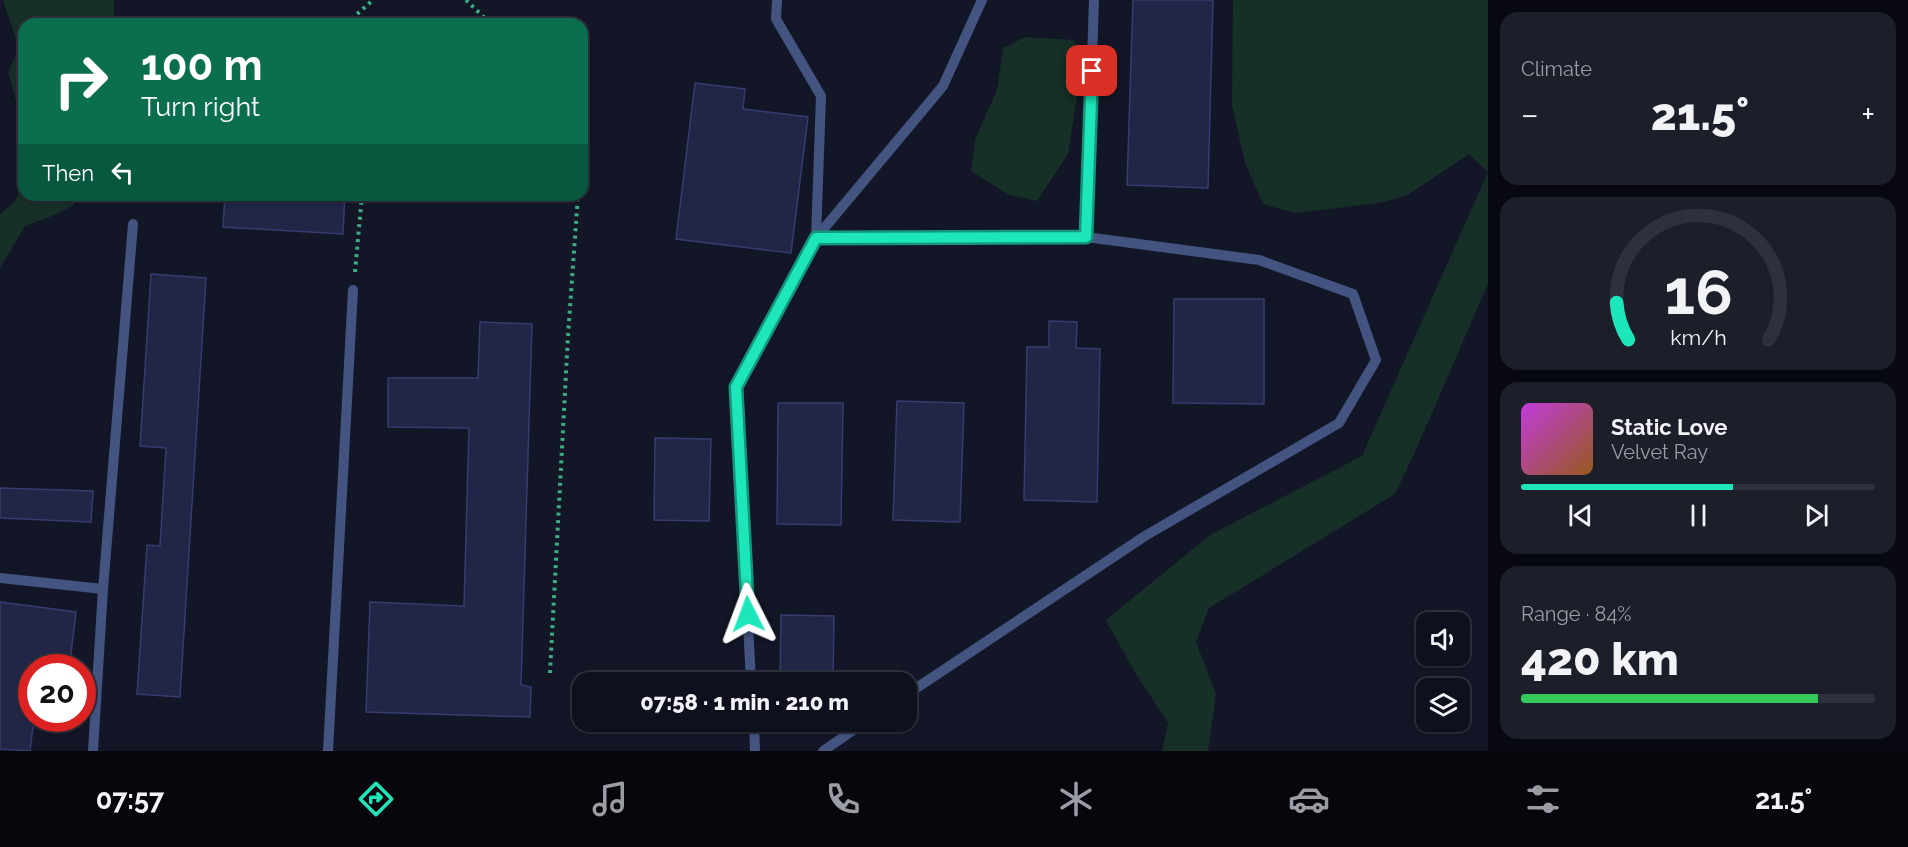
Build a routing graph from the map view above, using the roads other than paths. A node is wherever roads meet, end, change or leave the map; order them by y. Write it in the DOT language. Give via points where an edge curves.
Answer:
graph roads {
  1 [pos="777,0"];
  2 [pos="982,0"];
  3 [pos="1094,0"];
  4 [pos="133,224"];
  5 [pos="1086,237"];
  6 [pos="816,238"];
  7 [pos="353,290"];
  8 [pos="0,578"];
  9 [pos="103,589"];
  10 [pos="751,672"];
  11 [pos="917,687"];
  12 [pos="754,732"];
  13 [pos="851,732"];
  14 [pos="93,751"];
  15 [pos="328,751"];
  16 [pos="755,751"];
  17 [pos="823,751"];
  1 -- 6 [label="lane" via="776,19 821,96"];
  2 -- 6 [label="lane" via="944,86"];
  3 -- 5 [label="lane"];
  4 -- 9 [label="lane"];
  5 -- 6 [label="lane"];
  5 -- 11 [label="lane" via="1259,260 1353,294 1376,360 1339,423 1145,536"];
  6 -- 10 [label="lane" via="736,387"];
  7 -- 15 [label="lane"];
  8 -- 9 [label="lane"];
  9 -- 14 [label="lane"];
  12 -- 16 [label="lane"];
  13 -- 17 [label="lane"];
}
